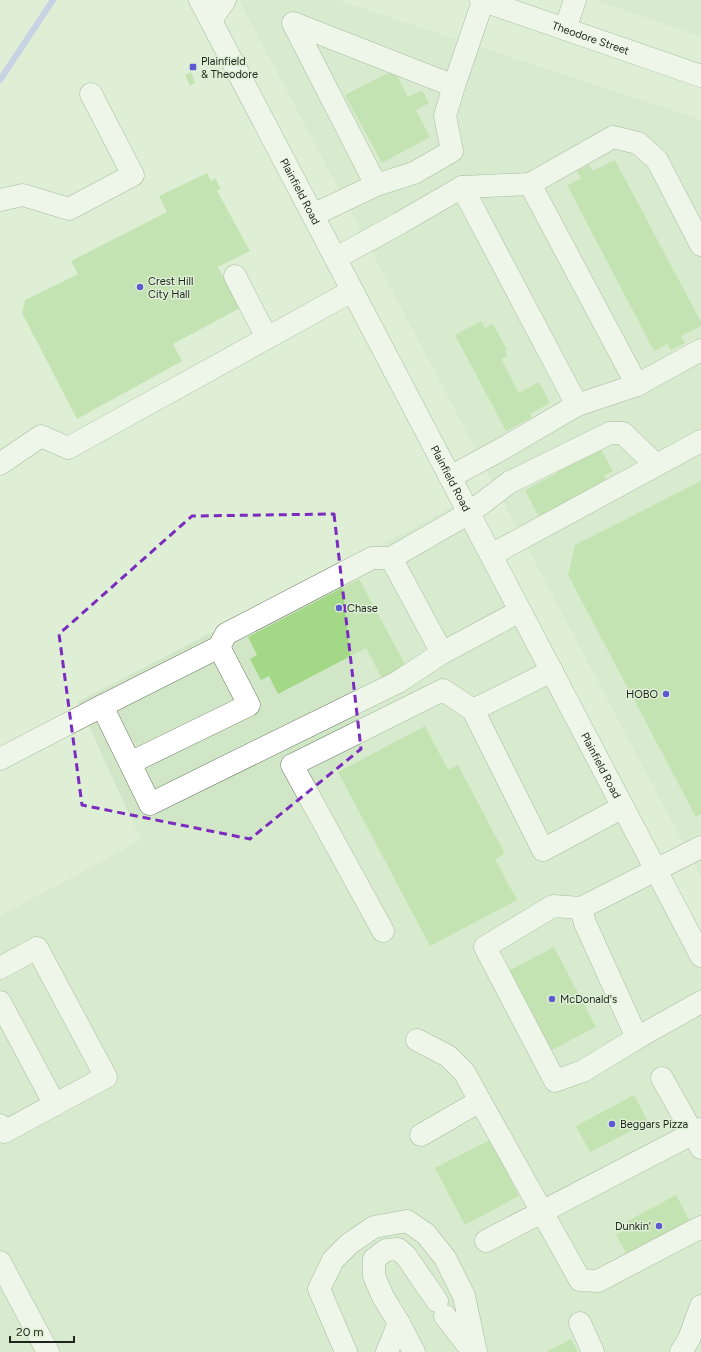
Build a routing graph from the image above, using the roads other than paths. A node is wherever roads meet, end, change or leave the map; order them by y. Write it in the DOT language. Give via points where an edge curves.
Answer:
graph roads {
  1 [pos="200,0"];
  2 [pos="225,0"];
  3 [pos="482,0"];
  4 [pos="575,0"];
  5 [pos="211,20"];
  6 [pos="565,29"];
  7 [pos="701,76"];
  8 [pos="454,86"];
  9 [pos="91,94"];
  10 [pos="530,184"];
  11 [pos="376,185"];
  12 [pos="462,187"];
  13 [pos="0,200"];
  14 [pos="313,215"];
  15 [pos="701,245"];
  16 [pos="336,258"];
  17 [pos="235,276"];
  18 [pos="352,291"];
  19 [pos="267,338"];
  20 [pos="701,350"];
  21 [pos="637,384"];
  22 [pos="577,405"];
  23 [pos="701,441"];
  24 [pos="0,464"];
  25 [pos="656,465"];
  26 [pos="450,477"];
  27 [pos="469,513"];
  28 [pos="491,555"];
  29 [pos="391,558"];
  30 [pos="520,611"];
  31 [pos="219,647"];
  32 [pos="442,653"];
  33 [pos="552,671"];
  34 [pos="102,706"];
  35 [pos="473,710"];
  36 [pos="0,759"];
  37 [pos="130,763"];
  38 [pos="623,807"];
  39 [pos="701,847"];
  40 [pos="656,870"];
  41 [pos="581,908"];
  42 [pos="383,931"];
  43 [pos="701,956"];
  44 [pos="0,968"];
  45 [pos="0,1002"];
  46 [pos="701,1002"];
  47 [pos="637,1038"];
  48 [pos="417,1040"];
  49 [pos="662,1078"];
  50 [pos="480,1102"];
  51 [pos="55,1105"];
  52 [pos="0,1125"];
  53 [pos="421,1135"];
  54 [pos="698,1137"];
  55 [pos="542,1211"];
  56 [pos="701,1228"];
  57 [pos="486,1241"];
  58 [pos="0,1262"];
  59 [pos="701,1306"];
  60 [pos="399,1323"];
  61 [pos="580,1323"];
  62 [pos="48,1352"];
  63 [pos="346,1352"];
  64 [pos="387,1352"];
  65 [pos="414,1352"];
  66 [pos="474,1352"];
  67 [pos="593,1352"];
  68 [pos="681,1352"];
  1 -- 5 [label="main road, Plainfield Road"];
  2 -- 5 [label="main road"];
  3 -- 6 [label="main road, Theodore Street"];
  3 -- 8 [label="main road"];
  4 -- 6 [label="main road"];
  5 -- 14 [label="main road, Plainfield Road"];
  6 -- 7 [label="main road, Theodore Street"];
  8 -- 11 [label="main road" via="444,116 452,151 414,173"];
  8 -- 11 [label="main road" via="293,23"];
  9 -- 13 [label="main road" via="133,175 69,209 23,195"];
  10 -- 12 [label="main road"];
  10 -- 15 [label="main road" via="613,137 638,143 657,160"];
  10 -- 21 [label="main road"];
  11 -- 14 [label="main road"];
  12 -- 16 [label="main road"];
  12 -- 22 [label="main road"];
  14 -- 16 [label="main road, Plainfield Road"];
  16 -- 18 [label="main road, Plainfield Road"];
  17 -- 19 [label="main road"];
  18 -- 19 [label="main road"];
  18 -- 26 [label="main road, Plainfield Road"];
  19 -- 24 [label="main road" via="68,448 41,436"];
  20 -- 21 [label="main road"];
  21 -- 22 [label="main road"];
  22 -- 26 [label="main road"];
  23 -- 25 [label="main road"];
  25 -- 27 [label="main road" via="623,433 610,433 510,482"];
  25 -- 28 [label="main road"];
  26 -- 27 [label="main road, Plainfield Road"];
  27 -- 28 [label="main road, Plainfield Road"];
  27 -- 29 [label="main road"];
  28 -- 30 [label="main road, Plainfield Road"];
  29 -- 31 [label="main road" via="372,558 226,634"];
  29 -- 32 [label="main road"];
  30 -- 32 [label="main road"];
  30 -- 33 [label="main road, Plainfield Road"];
  31 -- 34 [label="main road"];
  31 -- 37 [label="main road" via="249,706"];
  32 -- 37 [label="main road" via="398,682 150,804"];
  33 -- 35 [label="main road"];
  33 -- 38 [label="main road, Plainfield Road"];
  34 -- 36 [label="main road"];
  34 -- 37 [label="main road"];
  35 -- 38 [label="main road" via="543,850"];
  35 -- 42 [label="main road" via="443,690 292,765"];
  38 -- 40 [label="main road, Plainfield Road"];
  39 -- 40 [label="main road"];
  40 -- 41 [label="main road"];
  40 -- 43 [label="main road, Plainfield Road"];
  41 -- 47 [label="main road" via="585,923"];
  41 -- 47 [label="main road" via="553,906 485,947 555,1081 583,1071"];
  44 -- 51 [label="main road" via="37,948 106,1077"];
  45 -- 51 [label="main road"];
  46 -- 47 [label="main road"];
  48 -- 50 [label="main road" via="448,1056 464,1072"];
  49 -- 54 [label="main road"];
  50 -- 53 [label="main road"];
  50 -- 55 [label="main road"];
  51 -- 52 [label="main road" via="4,1132"];
  54 -- 55 [label="main road"];
  55 -- 56 [label="main road" via="580,1280 598,1281"];
  55 -- 57 [label="main road"];
  58 -- 62 [label="main road"];
  59 -- 68 [label="main road" via="689,1339"];
  60 -- 64 [label="main road"];
  60 -- 65 [label="main road"];
  60 -- 66 [label="main road" via="374,1276 374,1259 386,1250 398,1249 406,1256"];
  61 -- 67 [label="main road"];
  63 -- 66 [label="main road" via="319,1289 333,1260 349,1244 374,1227 407,1221 426,1234 445,1258 464,1296"];
}
